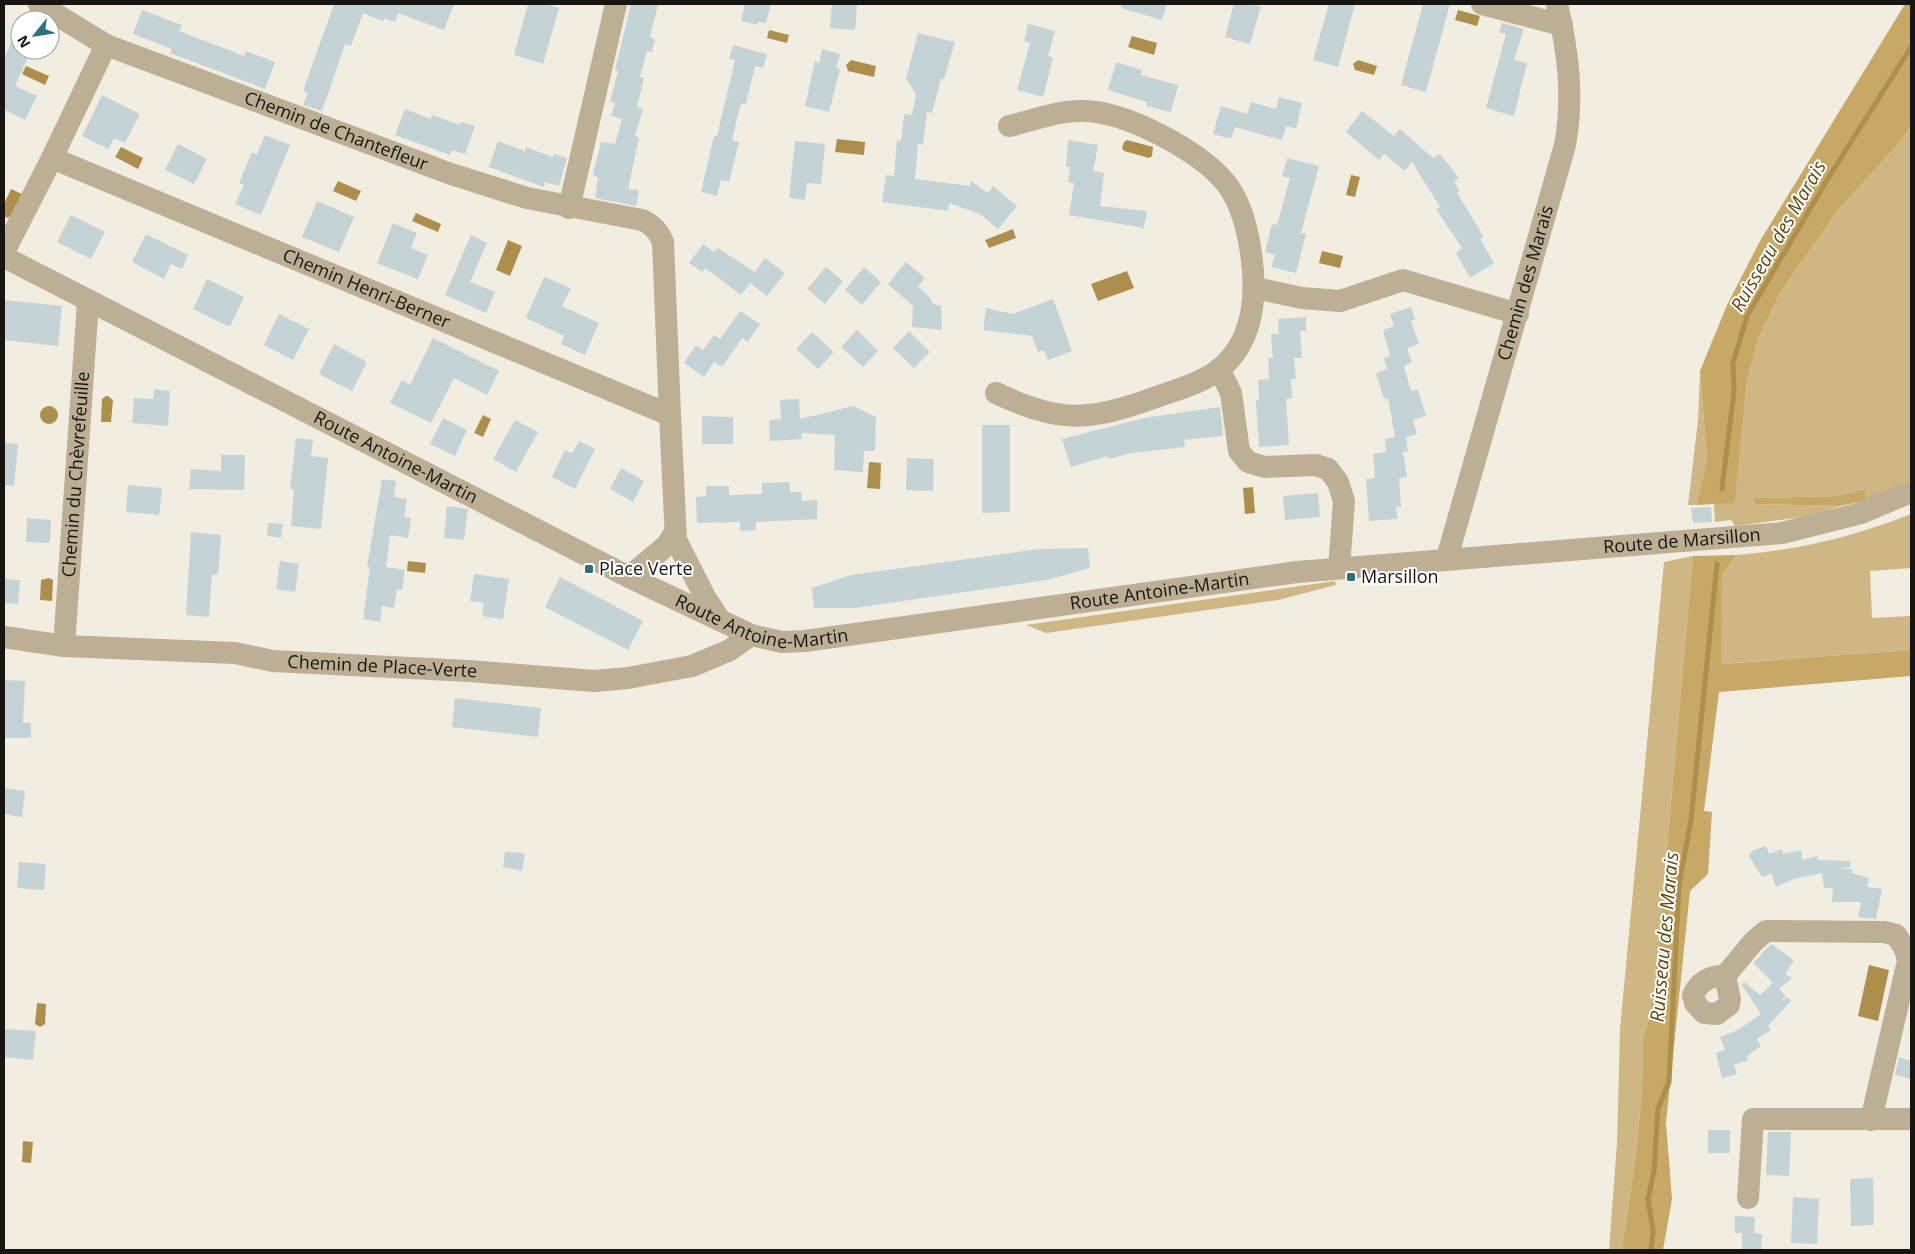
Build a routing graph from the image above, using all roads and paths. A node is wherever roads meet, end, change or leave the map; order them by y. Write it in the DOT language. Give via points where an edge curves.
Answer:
graph roads {
  1 [pos="39,4"];
  2 [pos="616,4"];
  3 [pos="1482,4"];
  4 [pos="1559,14"];
  5 [pos="106,46"];
  6 [pos="1009,126"];
  7 [pos="52,158"];
  8 [pos="569,208"];
  9 [pos="4,252"];
  10 [pos="4,257"];
  11 [pos="1255,288"];
  12 [pos="88,302"];
  13 [pos="1518,314"];
  14 [pos="1219,369"];
  15 [pos="996,393"];
  16 [pos="670,415"];
  17 [pos="1911,492"];
  18 [pos="675,532"];
  19 [pos="1447,558"];
  20 [pos="1340,568"];
  21 [pos="629,577"];
  22 [pos="720,620"];
  23 [pos="752,635"];
  24 [pos="4,637"];
  25 [pos="64,646"];
  26 [pos="1725,976"];
  27 [pos="1871,1120"];
  28 [pos="1911,1120"];
  29 [pos="1748,1198"];
  1 -- 5 [label="street, Chemin de Chantefleur"];
  2 -- 8 [label="street"];
  3 -- 4 [label="street"];
  4 -- 13 [label="street, Chemin des Marais" via="1570,69 1569,125"];
  5 -- 7 [label="street"];
  5 -- 8 [label="street, Chemin de Chantefleur" via="451,174"];
  6 -- 11 [label="street" via="1068,112 1094,112 1143,126 1180,146 1212,170 1233,194 1246,228"];
  7 -- 9 [label="street"];
  7 -- 16 [label="street, Chemin Henri-Berner"];
  8 -- 16 [label="street, Chemin de Chantefleur" via="642,220 659,233"];
  10 -- 12 [label="street, Route Antoine-Martin"];
  11 -- 13 [label="street" via="1302,298 1340,301 1404,280"];
  11 -- 14 [label="street" via="1248,325 1240,344"];
  12 -- 21 [label="street, Route Antoine-Martin"];
  12 -- 25 [label="street, Chemin du Chèvrefeuille"];
  13 -- 19 [label="street, Chemin des Marais"];
  14 -- 15 [label="street" via="1120,410 1086,415 1067,417 1049,414 1027,408"];
  14 -- 20 [label="street" via="1231,393 1239,450 1248,462 1265,467 1316,465 1328,469 1338,482 1344,501"];
  16 -- 18 [label="street"];
  17 -- 19 [label="street, Route de Marsillon" via="1862,513 1782,533"];
  18 -- 21 [label="street" via="667,545"];
  18 -- 22 [label="street" via="705,597"];
  19 -- 20 [label="street, Route Antoine-Martin"];
  20 -- 23 [label="street, Route Antoine-Martin" via="805,641 782,642"];
  21 -- 22 [label="street, Route Antoine-Martin"];
  22 -- 23 [label="street, Route Antoine-Martin"];
  23 -- 25 [label="street, Chemin de Place-Verte" via="730,650 692,666 594,681 273,661 235,653"];
  24 -- 25 [label="street, Chemin de Place-Verte"];
  26 -- 27 [label="street" via="1766,931 1884,932 1896,935 1908,961"];
  27 -- 28 [label="street"];
  27 -- 29 [label="street" via="1753,1119"];
}
